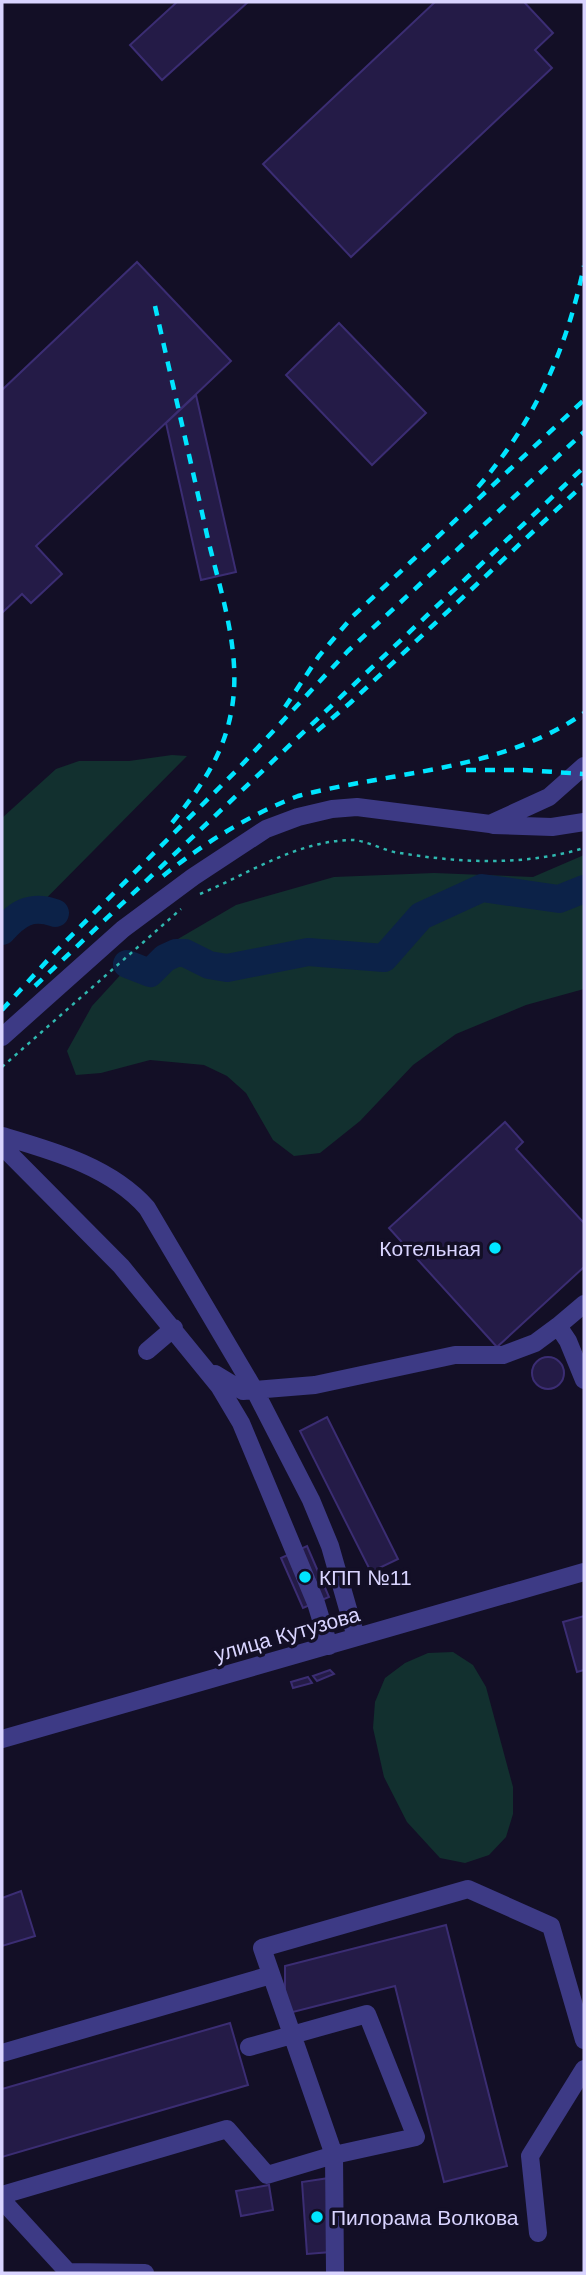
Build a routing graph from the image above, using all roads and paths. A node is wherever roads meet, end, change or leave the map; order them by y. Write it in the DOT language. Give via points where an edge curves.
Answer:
graph roads {
  1 [pos="584,766"];
  2 [pos="584,822"];
  3 [pos="490,824"];
  4 [pos="584,848"];
  5 [pos="196,895"];
  6 [pos="186,904"];
  7 [pos="2,1037"];
  8 [pos="2,1067"];
  9 [pos="2,1136"];
  10 [pos="2,1146"];
  11 [pos="584,1304"];
  12 [pos="558,1326"];
  13 [pos="174,1328"];
  14 [pos="219,1331"];
  15 [pos="147,1350"];
  16 [pos="204,1366"];
  17 [pos="584,1380"];
  18 [pos="232,1386"];
  19 [pos="255,1391"];
  20 [pos="241,1423"];
  21 [pos="584,1572"];
  22 [pos="356,1637"];
  23 [pos="329,1646"];
  24 [pos="2,1739"];
  25 [pos="271,1975"];
  26 [pos="292,2034"];
  27 [pos="584,2040"];
  28 [pos="249,2047"];
  29 [pos="2,2053"];
  30 [pos="584,2069"];
  31 [pos="334,2155"];
  32 [pos="2,2198"];
  33 [pos="538,2233"];
  34 [pos="145,2273"];
  35 [pos="335,2273"];
  1 -- 3 [label="street" via="549,797"];
  2 -- 3 [label="street" via="552,827"];
  3 -- 7 [label="street" via="357,807 298,817 267,829 123,929"];
  4 -- 5 [label="path" via="558,856 469,861 397,853 351,839 299,849"];
  6 -- 8 [label="path"];
  9 -- 14 [label="street" via="56,1153 132,1192 154,1220"];
  10 -- 13 [label="street" via="121,1266"];
  11 -- 12 [label="street"];
  12 -- 17 [label="street"];
  12 -- 19 [label="street" via="535,1343 503,1354 455,1355 315,1385"];
  13 -- 15 [label="street"];
  13 -- 16 [label="street"];
  14 -- 18 [label="street"];
  14 -- 19 [label="street"];
  16 -- 18 [label="street"];
  16 -- 20 [label="street"];
  18 -- 19 [label="street"];
  18 -- 20 [label="street"];
  19 -- 22 [label="street" via="324,1530"];
  20 -- 23 [label="street" via="316,1603"];
  21 -- 22 [label="street, улица Кутузова"];
  22 -- 23 [label="street, улица Кутузова"];
  23 -- 24 [label="street, улица Кутузова"];
  25 -- 26 [label="street"];
  25 -- 27 [label="street" via="262,1948 468,1889 551,1926"];
  25 -- 29 [label="street"];
  26 -- 28 [label="street"];
  26 -- 31 [label="street"];
  26 -- 31 [label="street" via="367,2014 416,2137"];
  30 -- 33 [label="street" via="530,2156"];
  31 -- 32 [label="street" via="267,2175 227,2129"];
  31 -- 35 [label="street"];
  32 -- 34 [label="street" via="68,2272"];
}
